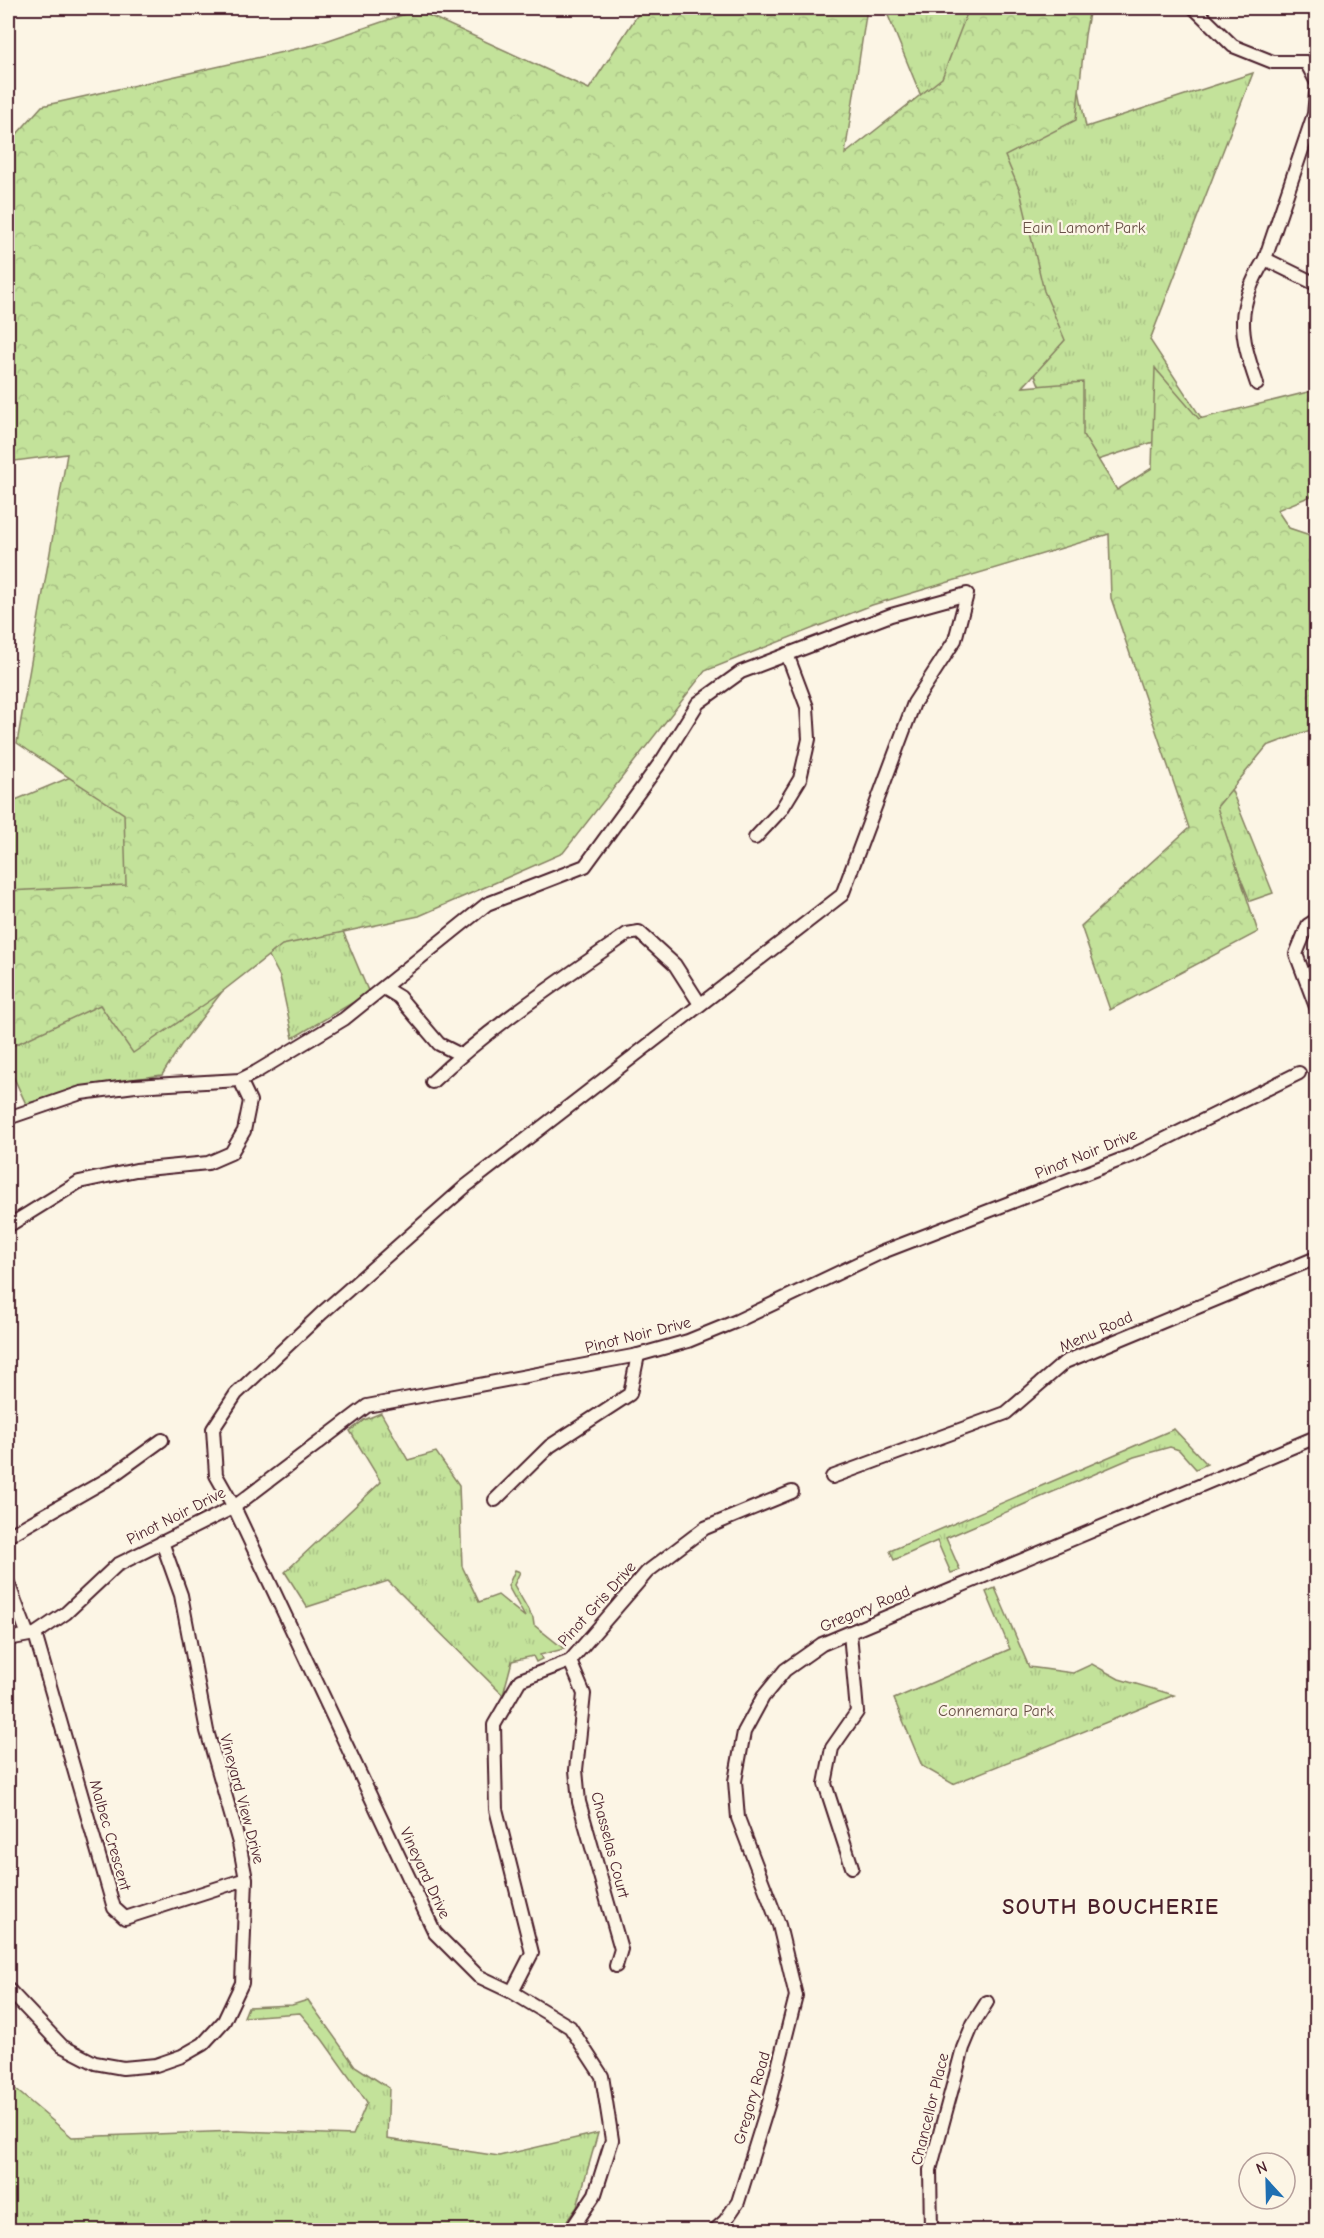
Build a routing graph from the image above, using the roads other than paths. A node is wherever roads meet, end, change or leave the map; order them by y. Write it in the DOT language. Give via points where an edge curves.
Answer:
graph roads {
  1 [pos="1194,8"];
  2 [pos="1317,81"];
  3 [pos="1317,93"];
  4 [pos="1265,259"];
  5 [pos="1317,284"];
  6 [pos="1257,384"];
  7 [pos="787,654"];
  8 [pos="755,838"];
  9 [pos="1317,920"];
  10 [pos="384,988"];
  11 [pos="700,1004"];
  12 [pos="1317,1007"];
  13 [pos="461,1055"];
  14 [pos="1299,1073"];
  15 [pos="240,1080"];
  16 [pos="432,1082"];
  17 [pos="8,1118"];
  18 [pos="8,1226"];
  19 [pos="1317,1258"];
  20 [pos="638,1355"];
  21 [pos="1317,1437"];
  22 [pos="162,1440"];
  23 [pos="832,1477"];
  24 [pos="792,1492"];
  25 [pos="495,1500"];
  26 [pos="234,1507"];
  27 [pos="8,1536"];
  28 [pos="162,1542"];
  29 [pos="8,1583"];
  30 [pos="850,1633"];
  31 [pos="32,1634"];
  32 [pos="8,1639"];
  33 [pos="570,1660"];
  34 [pos="852,1867"];
  35 [pos="246,1879"];
  36 [pos="616,1966"];
  37 [pos="8,1989"];
  38 [pos="512,1992"];
  39 [pos="987,2002"];
  40 [pos="571,2230"];
  41 [pos="715,2230"];
  42 [pos="931,2230"];
  1 -- 2 [label="street" via="1233,46 1273,62 1306,62"];
  3 -- 4 [label="street" via="1314,114"];
  4 -- 5 [label="street"];
  4 -- 6 [label="street" via="1242,310 1244,348"];
  7 -- 8 [label="street" via="807,707 809,739 800,778 781,810"];
  7 -- 10 [label="street" via="741,672 698,703 663,759 585,866 487,904"];
  7 -- 11 [label="street, Vineyard Drive" via="891,615 967,594 955,640 914,703 842,896"];
  9 -- 12 [label="street" via="1308,925 1296,954"];
  10 -- 13 [label="street" via="399,997 440,1044"];
  10 -- 15 [label="street" via="344,1019"];
  11 -- 13 [label="street" via="675,965 639,932 627,934"];
  11 -- 26 [label="street, Vineyard Drive" via="466,1186 236,1394 213,1429 216,1475"];
  13 -- 16 [label="street"];
  14 -- 20 [label="street, Pinot Noir Drive" via="1133,1155 880,1253 698,1337"];
  15 -- 17 [label="street" via="81,1093"];
  15 -- 18 [label="street" via="250,1101 244,1131 231,1153 208,1163 136,1170 79,1182"];
  19 -- 23 [label="street, Menu Road" via="1065,1362 1006,1413"];
  20 -- 25 [label="street" via="630,1394 550,1446"];
  20 -- 26 [label="street, Pinot Noir Drive" via="367,1406"];
  21 -- 30 [label="street, Gregory Road"];
  22 -- 27 [label="street" via="108,1479"];
  24 -- 33 [label="street, Pinot Gris Drive" via="705,1528 647,1572"];
  26 -- 28 [label="street, Pinot Noir Drive"];
  26 -- 38 [label="street, Vineyard Drive" via="435,1933 478,1976"];
  28 -- 31 [label="street, Pinot Noir Drive" via="117,1565 66,1613"];
  28 -- 35 [label="street, Vineyard View Drive" via="181,1596 207,1731"];
  29 -- 31 [label="street"];
  30 -- 34 [label="street" via="857,1712 832,1748 825,1784"];
  30 -- 41 [label="street, Gregory Road" via="822,1644 785,1670 763,1697 744,1732 735,1781 738,1818 779,1925 796,1996 738,2202"];
  31 -- 32 [label="street, Pinot Noir Drive"];
  31 -- 35 [label="street, Malbec Crescent" via="114,1908 125,1918"];
  33 -- 36 [label="street, Chasselas Court" via="584,1694 576,1770 579,1802 621,1949"];
  33 -- 38 [label="street, Pinot Gris Drive" via="520,1680 494,1725 496,1809 532,1953"];
  35 -- 37 [label="street, Vineyard View Drive" via="242,1983 224,2020 203,2044 182,2056 156,2065 123,2068 95,2063 62,2046"];
  38 -- 40 [label="street, Vineyard Drive" via="570,2027 602,2076 612,2140 595,2194"];
  39 -- 42 [label="street, Chancellor Place" via="963,2048 930,2170"];
}
